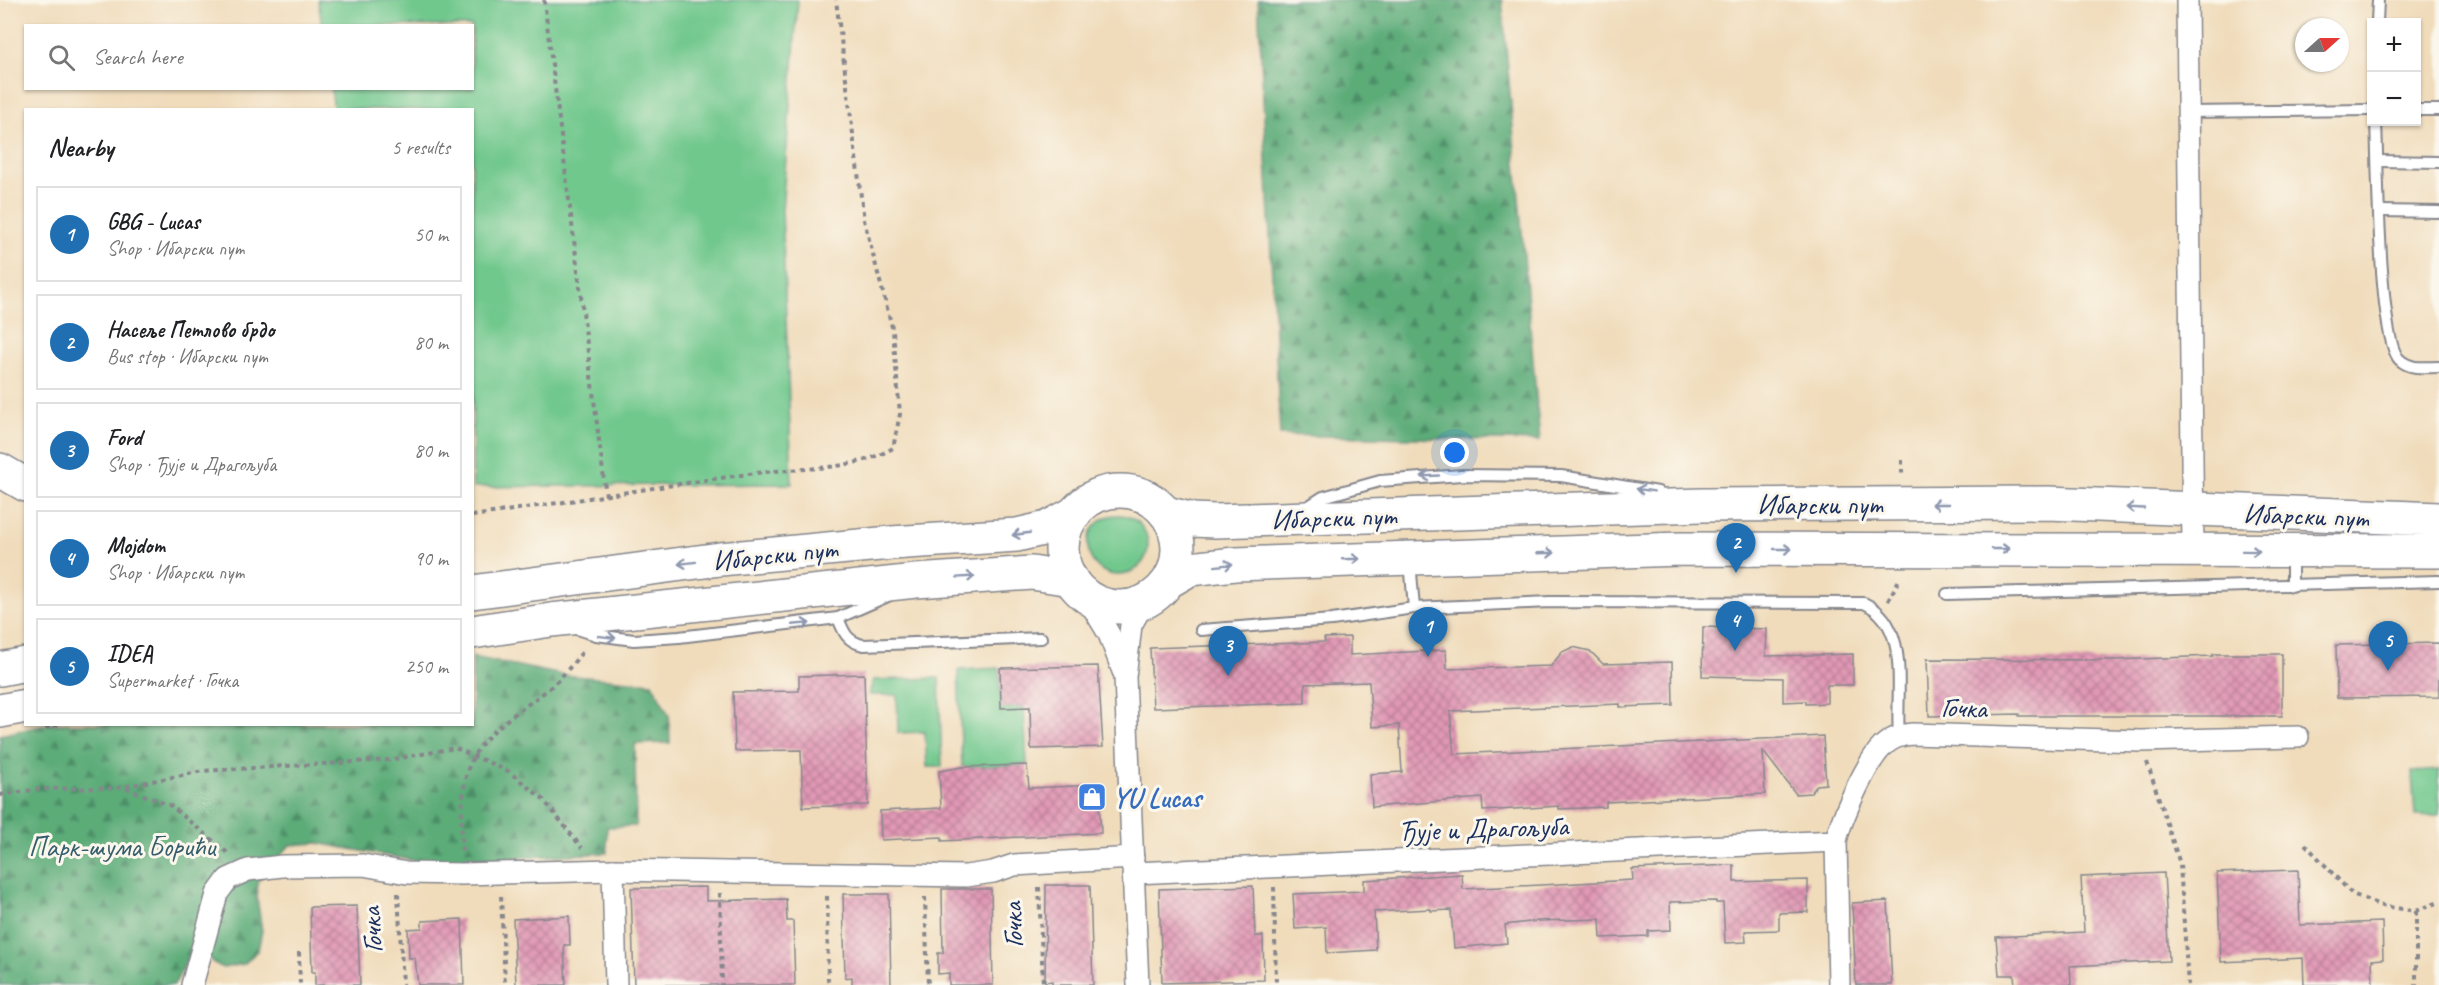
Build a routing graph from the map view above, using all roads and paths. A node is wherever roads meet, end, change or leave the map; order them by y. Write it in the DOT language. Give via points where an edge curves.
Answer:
graph roads {
  1 [pos="544,0"];
  2 [pos="836,0"];
  3 [pos="2187,0"];
  4 [pos="2378,0"];
  5 [pos="2377,18"];
  6 [pos="2367,110"];
  7 [pos="2421,110"];
  8 [pos="2439,110"];
  9 [pos="2187,112"];
  10 [pos="2376,126"];
  11 [pos="2379,161"];
  12 [pos="2439,162"];
  13 [pos="2381,211"];
  14 [pos="2439,212"];
  15 [pos="2439,367"];
  16 [pos="0,470"];
  17 [pos="24,484"];
  18 [pos="606,496"];
  19 [pos="2193,511"];
  20 [pos="1075,513"];
  21 [pos="1166,513"];
  22 [pos="474,516"];
  23 [pos="2439,519"];
  24 [pos="2193,549"];
  25 [pos="2439,551"];
  26 [pos="2292,552"];
  27 [pos="1410,557"];
  28 [pos="474,569"];
  29 [pos="1903,573"];
  30 [pos="916,581"];
  31 [pos="2439,581"];
  32 [pos="537,582"];
  33 [pos="2292,586"];
  34 [pos="1079,587"];
  35 [pos="1162,589"];
  36 [pos="474,592"];
  37 [pos="1947,594"];
  38 [pos="1414,608"];
  39 [pos="1881,614"];
  40 [pos="838,618"];
  41 [pos="551,620"];
  42 [pos="1202,630"];
  43 [pos="474,632"];
  44 [pos="596,635"];
  45 [pos="1041,638"];
  46 [pos="24,664"];
  47 [pos="0,669"];
  48 [pos="1125,677"];
  49 [pos="24,706"];
  50 [pos="0,711"];
  51 [pos="1899,736"];
  52 [pos="2298,737"];
  53 [pos="2140,741"];
  54 [pos="475,756"];
  55 [pos="117,788"];
  56 [pos="0,795"];
  57 [pos="1836,841"];
  58 [pos="2305,844"];
  59 [pos="1038,863"];
  60 [pos="1133,865"];
  61 [pos="1273,865"];
  62 [pos="248,870"];
  63 [pos="608,870"];
  64 [pos="397,871"];
  65 [pos="720,872"];
  66 [pos="462,874"];
  67 [pos="500,874"];
  68 [pos="827,874"];
  69 [pos="925,875"];
  70 [pos="2439,902"];
  71 [pos="2416,911"];
  72 [pos="299,952"];
  73 [pos="192,985"];
  74 [pos="300,985"];
  75 [pos="403,985"];
  76 [pos="506,985"];
  77 [pos="616,985"];
  78 [pos="722,985"];
  79 [pos="828,985"];
  80 [pos="928,985"];
  81 [pos="1043,985"];
  82 [pos="1138,985"];
  83 [pos="1276,985"];
  84 [pos="1839,985"];
  85 [pos="2188,985"];
  86 [pos="2416,985"];
  1 -- 18 [label="path"];
  2 -- 18 [label="path" via="864,220 893,331 900,414 893,448 854,464 758,473"];
  3 -- 9 [label="street"];
  4 -- 5 [label="lane"];
  6 -- 9 [label="lane"];
  7 -- 8 [label="lane"];
  9 -- 19 [label="street"];
  10 -- 11 [label="lane"];
  11 -- 12 [label="lane"];
  11 -- 13 [label="lane"];
  13 -- 14 [label="lane"];
  13 -- 15 [label="lane" via="2383,297 2390,344 2398,360 2413,368"];
  16 -- 17 [label="main road"];
  18 -- 22 [label="path"];
  19 -- 21 [label="main road, Ибарски пут, one-way" via="2048,503 1702,505 1215,521"];
  19 -- 23 [label="main road, Ибарски пут"];
  19 -- 24 [label="street"];
  20 -- 21 [label="main road" via="1099,495 1120,491 1142,495"];
  20 -- 32 [label="main road, Ибарски пут, one-way" via="1047,528 1017,535 731,558"];
  20 -- 34 [label="main road" via="1065,532 1062,552"];
  21 -- 35 [label="main road" via="1177,535 1178,547 1175,570"];
  24 -- 26 [label="main road, Ибарски пут, one-way"];
  27 -- 24 [label="main road, Ибарски пут, one-way" via="1681,549"];
  25 -- 26 [label="main road, Ибарски пут"];
  26 -- 33 [label="lane"];
  35 -- 27 [label="main road, Ибарски пут, one-way" via="1190,569"];
  27 -- 38 [label="lane"];
  28 -- 32 [label="main road" via="500,571"];
  29 -- 39 [label="path"];
  30 -- 34 [label="main road, Ибарски пут, one-way" via="1032,573"];
  30 -- 40 [label="lane"];
  30 -- 41 [label="main road, Ибарски пут"];
  31 -- 33 [label="lane"];
  32 -- 36 [label="main road, Ибарски пут"];
  33 -- 37 [label="lane"];
  34 -- 35 [label="main road" via="1099,603 1128,607"];
  34 -- 48 [label="street" via="1109,634"];
  35 -- 48 [label="street" via="1139,610 1131,625"];
  38 -- 39 [label="lane" via="1509,602 1854,601"];
  38 -- 42 [label="lane" via="1332,620"];
  39 -- 51 [label="lane" via="1897,648"];
  44 -- 40 [label="lane, one-way" via="634,640 679,638"];
  40 -- 45 [label="lane" via="844,634 863,645"];
  41 -- 43 [label="main road, Ибарски пут"];
  41 -- 44 [label="lane"];
  44 -- 54 [label="path" via="563,675 488,737"];
  46 -- 47 [label="main road"];
  48 -- 60 [label="street"];
  49 -- 50 [label="main road"];
  51 -- 53 [label="street, Гочка"];
  51 -- 57 [label="street" via="1887,742 1876,755"];
  52 -- 53 [label="street, Гочка"];
  53 -- 85 [label="path" via="2180,864"];
  54 -- 55 [label="path" via="455,748 389,760 203,771"];
  54 -- 63 [label="path" via="508,771 542,798 572,837"];
  54 -- 66 [label="path" via="468,771 461,815"];
  55 -- 56 [label="path" via="40,789"];
  55 -- 62 [label="path" via="132,788 171,806"];
  57 -- 61 [label="street, Ђује и Драгољуба"];
  57 -- 84 [label="street"];
  58 -- 71 [label="path" via="2352,894 2382,906"];
  59 -- 60 [label="street, Ђује и Драгољуба"];
  59 -- 69 [label="street, Ђује и Драгољуба" via="966,876"];
  59 -- 81 [label="path, Гочка"];
  60 -- 61 [label="street, Ђује и Драгољуба"];
  60 -- 82 [label="street"];
  61 -- 83 [label="path"];
  62 -- 64 [label="street, Ђује и Драгољуба" via="363,865"];
  62 -- 73 [label="street" via="228,879 217,894"];
  63 -- 65 [label="street, Ђује и Драгољуба"];
  63 -- 67 [label="street, Ђује и Драгољуба"];
  63 -- 77 [label="street"];
  64 -- 66 [label="street, Ђује и Драгољуба"];
  64 -- 75 [label="path, Гочка"];
  65 -- 68 [label="street, Ђује и Драгољуба"];
  65 -- 78 [label="path"];
  66 -- 67 [label="street, Ђује и Драгољуба"];
  67 -- 76 [label="path"];
  68 -- 69 [label="street, Ђује и Драгољуба"];
  68 -- 79 [label="path"];
  69 -- 80 [label="path"];
  70 -- 71 [label="path"];
  71 -- 86 [label="path"];
  72 -- 74 [label="path"];
}
